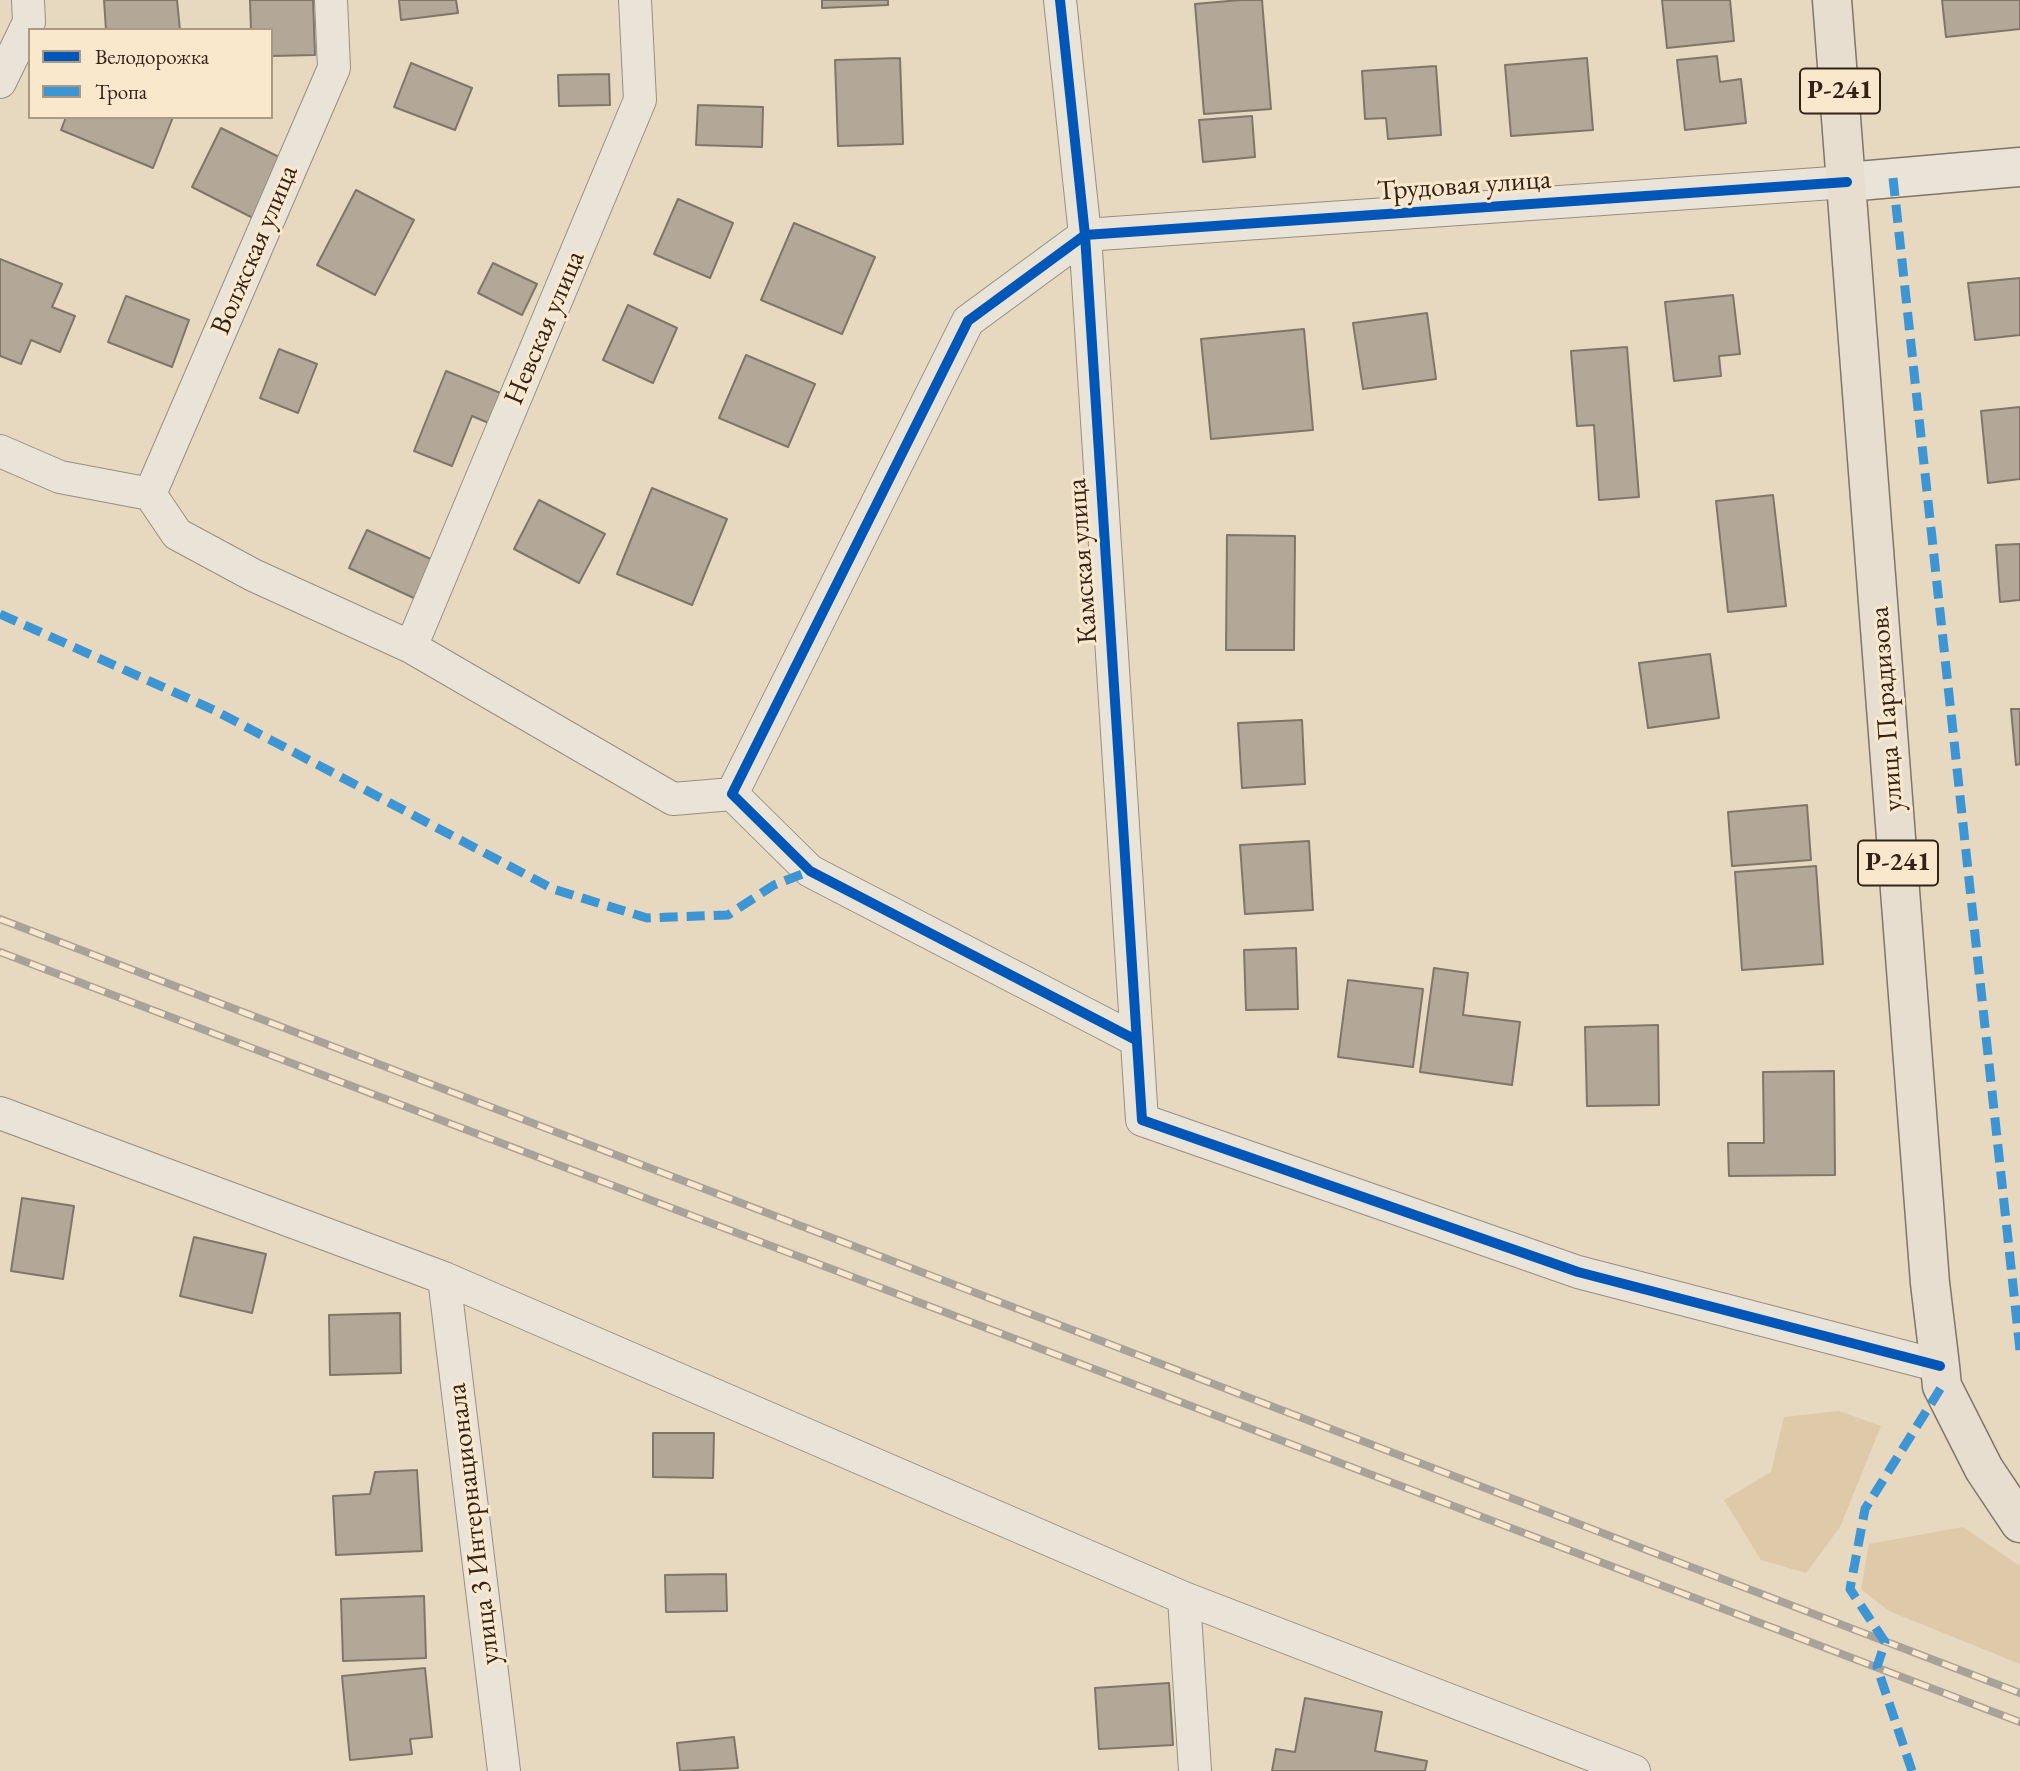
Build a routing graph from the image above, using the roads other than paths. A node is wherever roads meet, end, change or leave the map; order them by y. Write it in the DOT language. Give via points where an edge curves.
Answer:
graph roads {
  1 [pos="28,0"];
  2 [pos="331,0"];
  3 [pos="635,0"];
  4 [pos="1060,0"];
  5 [pos="1832,0"];
  6 [pos="0,82"];
  7 [pos="2020,167"];
  8 [pos="1847,182"];
  9 [pos="1085,235"];
  10 [pos="0,451"];
  11 [pos="150,494"];
  12 [pos="411,648"];
  13 [pos="732,794"];
  14 [pos="1136,1040"];
  15 [pos="0,1113"];
  16 [pos="444,1278"];
  17 [pos="1940,1366"];
  18 [pos="2020,1523"];
  19 [pos="1184,1598"];
  20 [pos="505,1771"];
  21 [pos="1195,1771"];
  22 [pos="1634,1771"];
  1 -- 6 [label="street" via="29,22"];
  2 -- 11 [label="street, Волжская улица" via="334,68"];
  3 -- 12 [label="street, Невская улица" via="640,100"];
  4 -- 9 [label="street, Камская улица"];
  5 -- 8 [label="highway, улица Парадизова / Р-241"];
  7 -- 8 [label="main road, Трудовая улица"];
  8 -- 9 [label="street, Трудовая улица"];
  8 -- 17 [label="highway, улица Парадизова / Р-241"];
  9 -- 13 [label="street" via="968,321"];
  9 -- 14 [label="street, Камская улица"];
  10 -- 11 [label="street" via="60,477"];
  11 -- 12 [label="street" via="177,534 253,575"];
  12 -- 13 [label="street" via="673,799"];
  13 -- 14 [label="street" via="810,871"];
  14 -- 17 [label="street, Камская улица" via="1142,1120 1578,1272"];
  15 -- 16 [label="street"];
  16 -- 19 [label="street"];
  16 -- 20 [label="street, улица 3 Интернационала"];
  17 -- 18 [label="highway, улица Парадизова / Р-241" via="1942,1386 1984,1469"];
  19 -- 21 [label="street"];
  19 -- 22 [label="street"];
}
